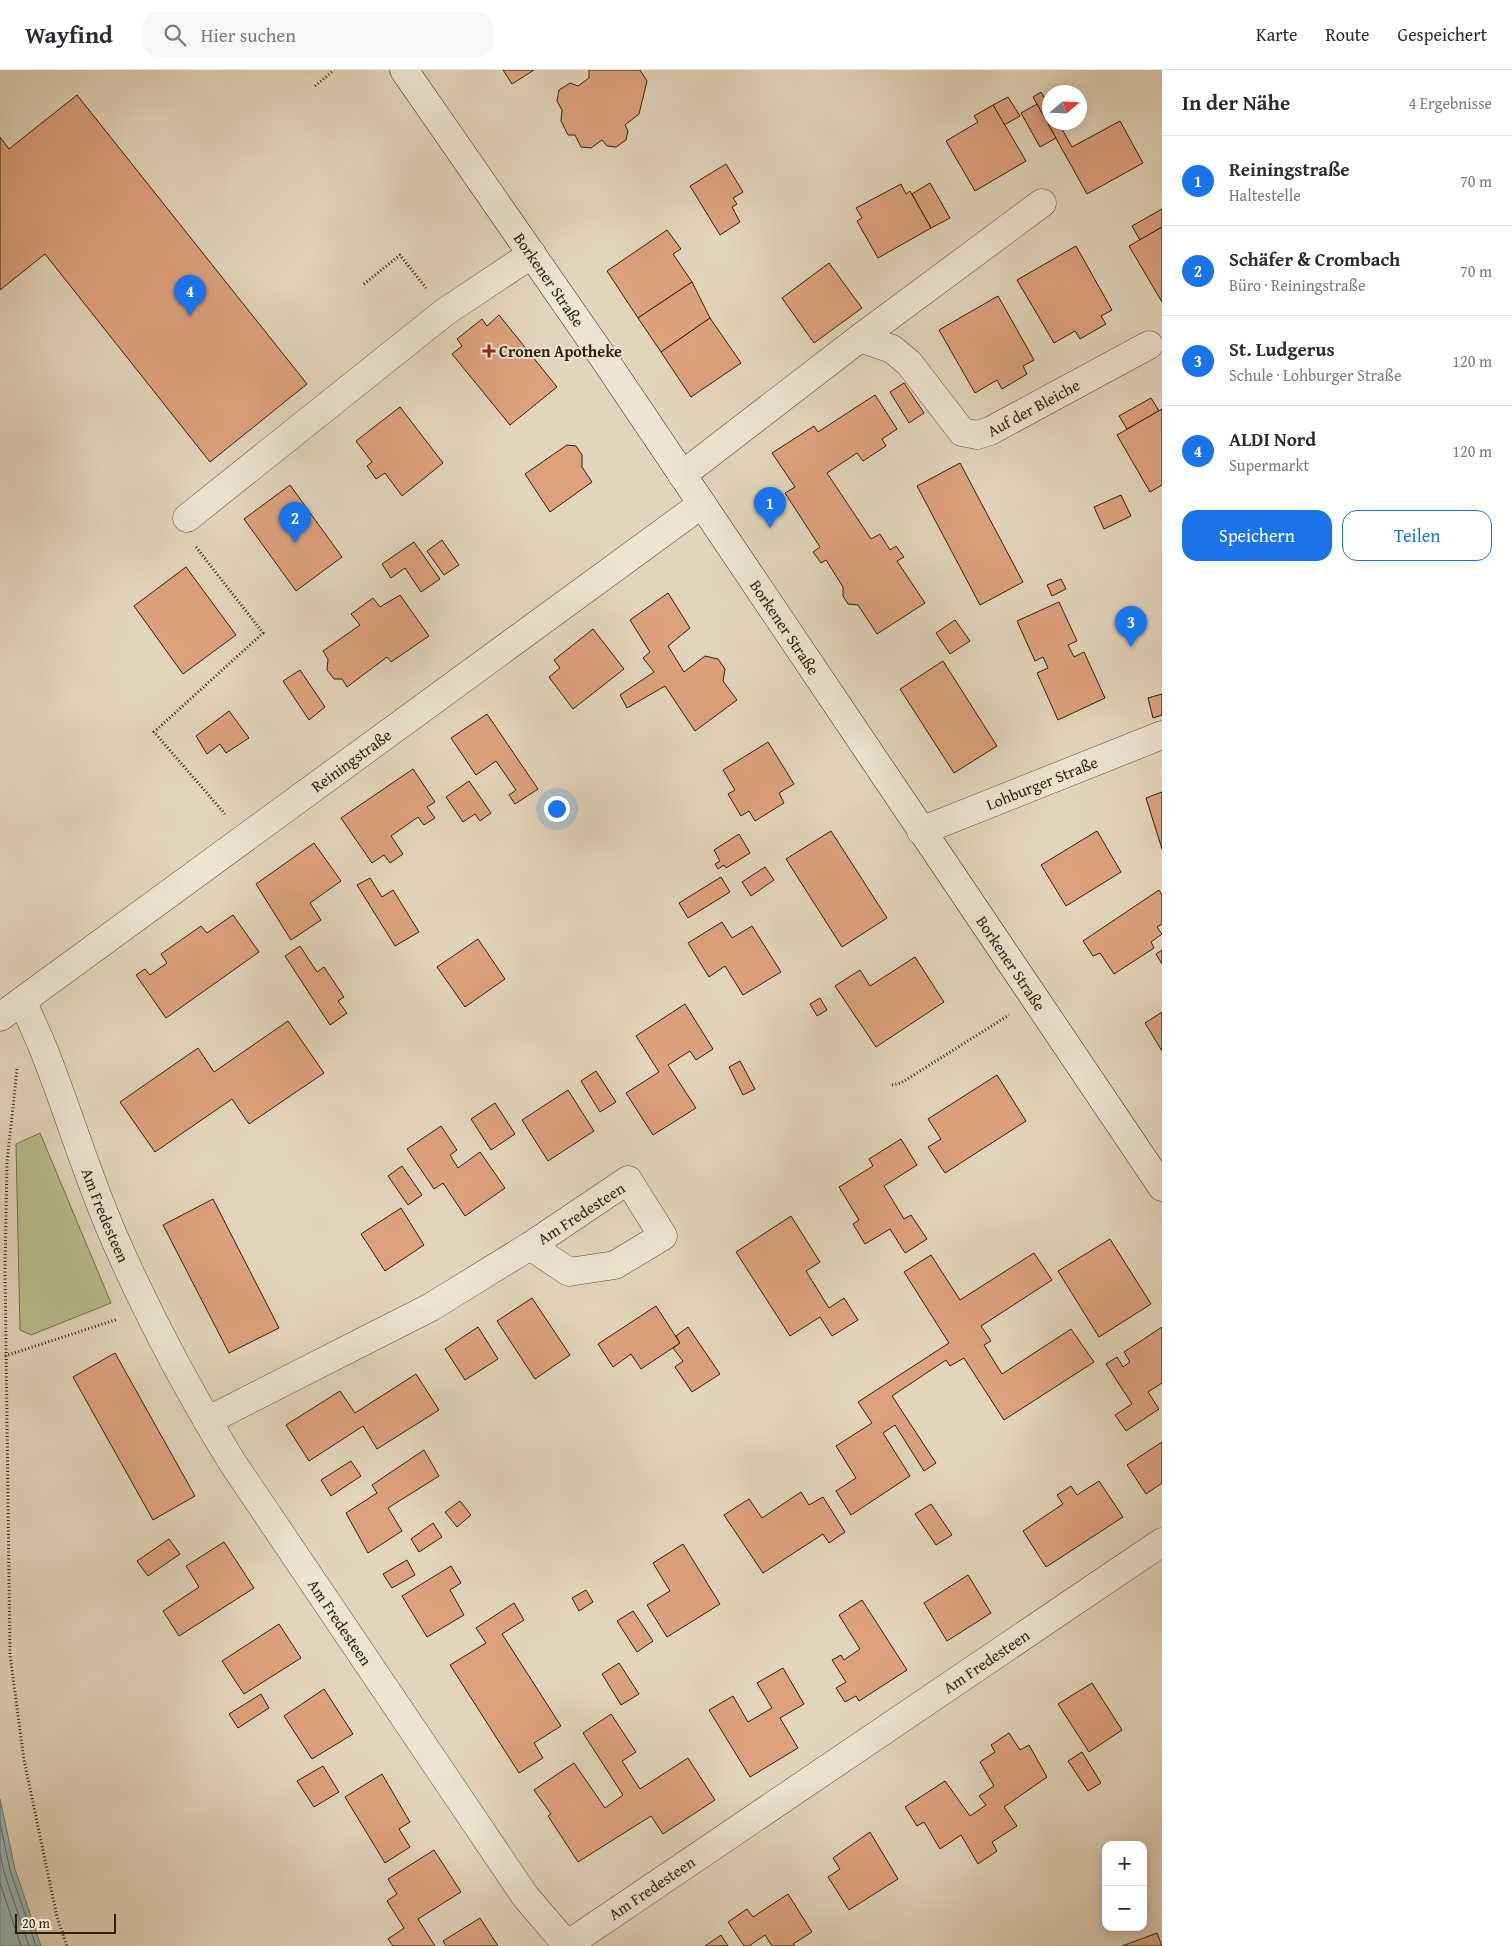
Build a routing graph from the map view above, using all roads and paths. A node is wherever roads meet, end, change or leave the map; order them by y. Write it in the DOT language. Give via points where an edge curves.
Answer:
graph roads {
  1 [pos="334,70"];
  2 [pos="404,70"];
  3 [pos="315,86"];
  4 [pos="1042,203"];
  5 [pos="532,254"];
  6 [pos="364,284"];
  7 [pos="445,312"];
  8 [pos="860,338"];
  9 [pos="1149,345"];
  10 [pos="682,475"];
  11 [pos="702,504"];
  12 [pos="187,518"];
  13 [pos="1162,736"];
  14 [pos="921,831"];
  15 [pos="244,837"];
  16 [pos="1036,998"];
  17 [pos="22,1001"];
  18 [pos="0,1017"];
  19 [pos="45,1052"];
  20 [pos="892,1085"];
  21 [pos="1162,1186"];
  22 [pos="530,1246"];
  23 [pos="147,1309"];
  24 [pos="5,1356"];
  25 [pos="207,1421"];
  26 [pos="1162,1542"];
  27 [pos="67,1946"];
  1 -- 3 [label="path"];
  2 -- 5 [label="street, Borkener Straße"];
  4 -- 8 [label="street"];
  5 -- 7 [label="street"];
  5 -- 10 [label="street, Borkener Straße"];
  6 -- 7 [label="path" via="400,255"];
  7 -- 12 [label="street"];
  8 -- 9 [label="street, Auf der Bleiche" via="892,349 909,363 962,432 977,435"];
  8 -- 10 [label="street"];
  10 -- 11 [label="street, Borkener Straße"];
  11 -- 14 [label="street, Borkener Straße"];
  11 -- 15 [label="street, Reiningstraße"];
  12 -- 15 [label="path" via="197,550 263,633 154,732"];
  13 -- 14 [label="street, Lohburger Straße"];
  14 -- 16 [label="street, Borkener Straße"];
  15 -- 17 [label="street, Reiningstraße"];
  16 -- 20 [label="path" via="901,1083"];
  16 -- 21 [label="street, Borkener Straße"];
  17 -- 18 [label="street, Reiningstraße"];
  17 -- 19 [label="street, Am Fredesteen"];
  19 -- 23 [label="street, Am Fredesteen" via="79,1149"];
  19 -- 24 [label="path" via="16,1070 7,1163"];
  22 -- 25 [label="street, Am Fredesteen" via="431,1307"];
  23 -- 24 [label="path"];
  23 -- 25 [label="street, Am Fredesteen"];
  24 -- 27 [label="path" via="10,1655 24,1760 57,1917"];
  25 -- 26 [label="street, Am Fredesteen" via="525,1896 567,1945"];
}
